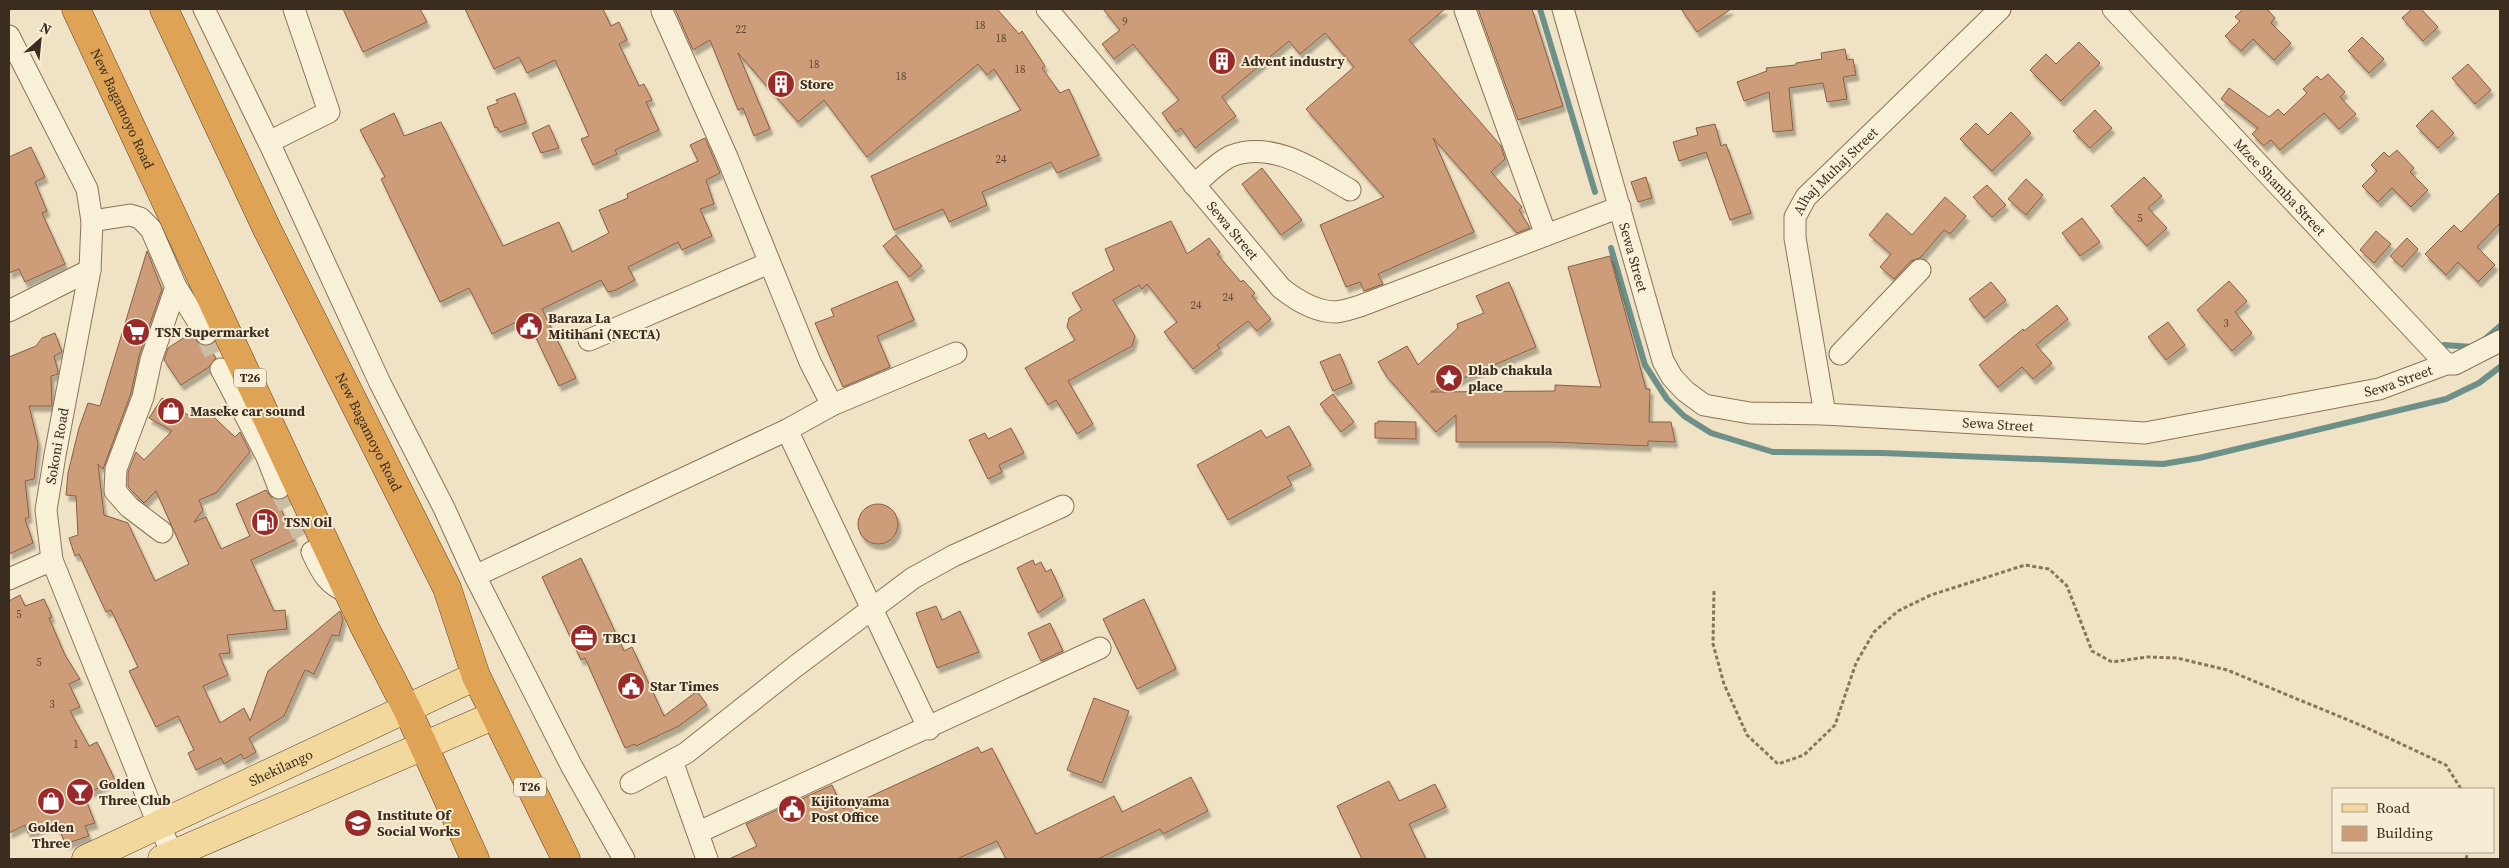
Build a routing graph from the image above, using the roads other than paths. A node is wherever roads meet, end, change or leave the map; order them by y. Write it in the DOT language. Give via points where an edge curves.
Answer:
graph roads {
  1 [pos="76,9"];
  2 [pos="164,9"];
  3 [pos="204,9"];
  4 [pos="294,9"];
  5 [pos="1047,9"];
  6 [pos="1564,9"];
  7 [pos="2000,9"];
  8 [pos="2113,9"];
  9 [pos="1465,10"];
  10 [pos="662,11"];
  11 [pos="9,36"];
  12 [pos="277,138"];
  13 [pos="1194,185"];
  14 [pos="1350,190"];
  15 [pos="1620,207"];
  16 [pos="92,220"];
  17 [pos="1546,235"];
  18 [pos="770,263"];
  19 [pos="90,270"];
  20 [pos="1920,270"];
  21 [pos="176,287"];
  22 [pos="9,311"];
  23 [pos="206,334"];
  24 [pos="589,340"];
  25 [pos="2500,340"];
  26 [pos="956,353"];
  27 [pos="1840,354"];
  28 [pos="2446,364"];
  29 [pos="221,369"];
  30 [pos="832,405"];
  31 [pos="1825,414"];
  32 [pos="787,430"];
  33 [pos="279,488"];
  34 [pos="1063,506"];
  35 [pos="162,532"];
  36 [pos="312,552"];
  37 [pos="52,560"];
  38 [pos="475,576"];
  39 [pos="9,579"];
  40 [pos="348,592"];
  41 [pos="873,610"];
  42 [pos="1100,648"];
  43 [pos="476,676"];
  44 [pos="407,709"];
  45 [pos="495,715"];
  46 [pos="929,728"];
  47 [pos="424,746"];
  48 [pos="672,761"];
  49 [pos="631,784"];
  50 [pos="158,824"];
  51 [pos="699,832"];
  52 [pos="168,857"];
  53 [pos="86,859"];
  54 [pos="475,859"];
  55 [pos="566,859"];
  56 [pos="624,859"];
  57 [pos="707,859"];
  1 -- 40 [label="highway, New Bagamoyo Road / T26"];
  2 -- 43 [label="highway, New Bagamoyo Road / T26" via="267,229 447,588"];
  3 -- 38 [label="street"];
  4 -- 12 [label="street" via="328,112"];
  5 -- 13 [label="street, Sewa Street"];
  6 -- 15 [label="street, Sewa Street"];
  7 -- 31 [label="street, Alhaj Muhaj Street" via="1806,196 1795,217 1795,238"];
  8 -- 28 [label="street, Mzee Shamba Street"];
  9 -- 17 [label="street"];
  10 -- 18 [label="street"];
  11 -- 16 [label="street, Sokoni Road" via="87,189"];
  13 -- 14 [label="street" via="1230,157 1255,150 1298,160"];
  13 -- 17 [label="street, Sewa Street" via="1281,288 1295,299 1336,312 1360,306"];
  15 -- 17 [label="street, Sewa Street"];
  15 -- 31 [label="street, Sewa Street" via="1664,361 1672,377 1685,391 1704,405 1726,410"];
  16 -- 19 [label="street, Sokoni Road"];
  16 -- 21 [label="street" via="130,215 140,218 151,229"];
  18 -- 24 [label="street"];
  18 -- 30 [label="street" via="810,362"];
  19 -- 22 [label="street"];
  19 -- 37 [label="street, Sokoni Road" via="46,510"];
  20 -- 27 [label="street"];
  21 -- 23 [label="street"];
  21 -- 35 [label="street" via="151,360 143,397 116,469 115,491 129,507"];
  25 -- 28 [label="street, Sewa Street" via="2455,364"];
  26 -- 30 [label="street"];
  28 -- 31 [label="street, Sewa Street" via="2379,389 2145,433"];
  29 -- 33 [label="street" via="267,457"];
  30 -- 32 [label="street"];
  32 -- 38 [label="street"];
  32 -- 41 [label="street"];
  34 -- 41 [label="street" via="937,564 913,578"];
  36 -- 40 [label="street" via="324,578"];
  37 -- 39 [label="street"];
  37 -- 50 [label="street, Sokoni Road"];
  38 -- 56 [label="street" via="571,765"];
  40 -- 44 [label="highway, New Bagamoyo Road / T26"];
  41 -- 46 [label="street"];
  41 -- 48 [label="street"];
  42 -- 46 [label="street"];
  43 -- 44 [label="main road, Shekilango"];
  43 -- 45 [label="highway, New Bagamoyo Road / T26"];
  44 -- 47 [label="highway, New Bagamoyo Road / T26"];
  44 -- 50 [label="main road, Shekilango"];
  45 -- 47 [label="main road"];
  45 -- 55 [label="highway, New Bagamoyo Road / T26"];
  46 -- 51 [label="street"];
  47 -- 52 [label="main road"];
  47 -- 54 [label="highway, New Bagamoyo Road / T26"];
  48 -- 49 [label="street"];
  48 -- 51 [label="street"];
  50 -- 52 [label="street, Sokoni Road"];
  50 -- 53 [label="main road, Shekilango"];
  51 -- 57 [label="street"];
}
